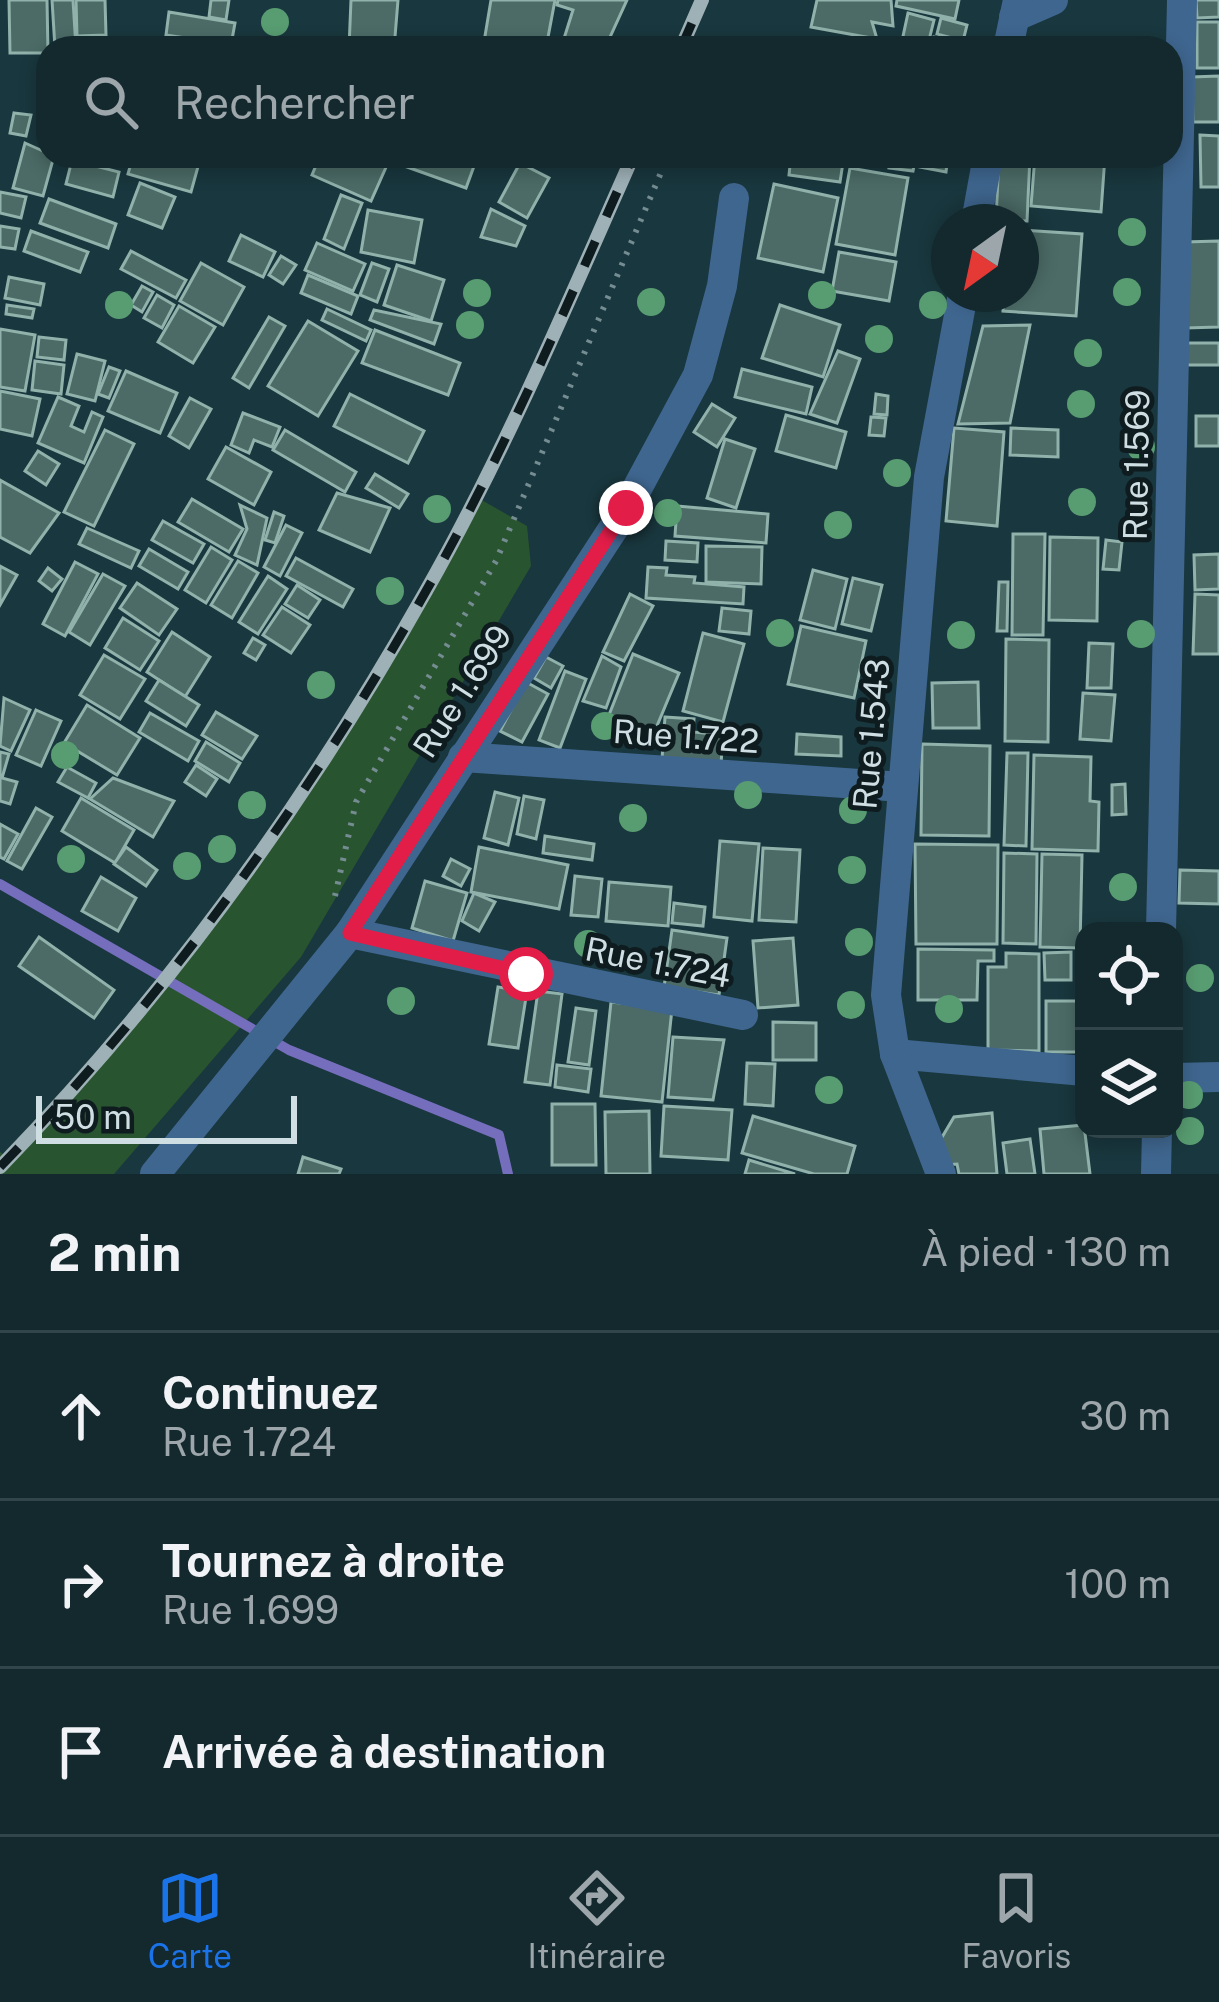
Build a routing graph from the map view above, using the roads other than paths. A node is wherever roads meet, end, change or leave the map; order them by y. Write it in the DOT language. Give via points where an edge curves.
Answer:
graph roads {
  1 [pos="1053,0"];
  2 [pos="1182,0"];
  3 [pos="1016,8"];
  4 [pos="1181,36"];
  5 [pos="986,168"];
  6 [pos="1178,168"];
  7 [pos="734,198"];
  8 [pos="979,204"];
  9 [pos="960,312"];
  10 [pos="463,757"];
  11 [pos="903,787"];
  12 [pos="1161,922"];
  13 [pos="340,924"];
  14 [pos="743,1015"];
  15 [pos="895,1054"];
  16 [pos="1075,1070"];
  17 [pos="1219,1077"];
  18 [pos="1183,1078"];
  19 [pos="1157,1138"];
  20 [pos="155,1174"];
  21 [pos="941,1174"];
  22 [pos="1156,1174"];
  1 -- 3 [label="street"];
  2 -- 4 [label="street, Rue 1.569"];
  5 -- 8 [label="street"];
  6 -- 12 [label="street, Rue 1.569"];
  7 -- 10 [label="street, Rue 1.699" via="698,375 626,508"];
  9 -- 11 [label="street, Rue 1.543" via="929,477"];
  10 -- 11 [label="street, Rue 1.722"];
  10 -- 13 [label="street, Rue 1.699"];
  11 -- 15 [label="street, Rue 1.543" via="886,995"];
  13 -- 14 [label="street, Rue 1.724"];
  13 -- 20 [label="street, Rue 1.699"];
  15 -- 16 [label="street"];
  15 -- 21 [label="street, Rue 1.543"];
  17 -- 18 [label="street"];
  19 -- 22 [label="street"];
}
